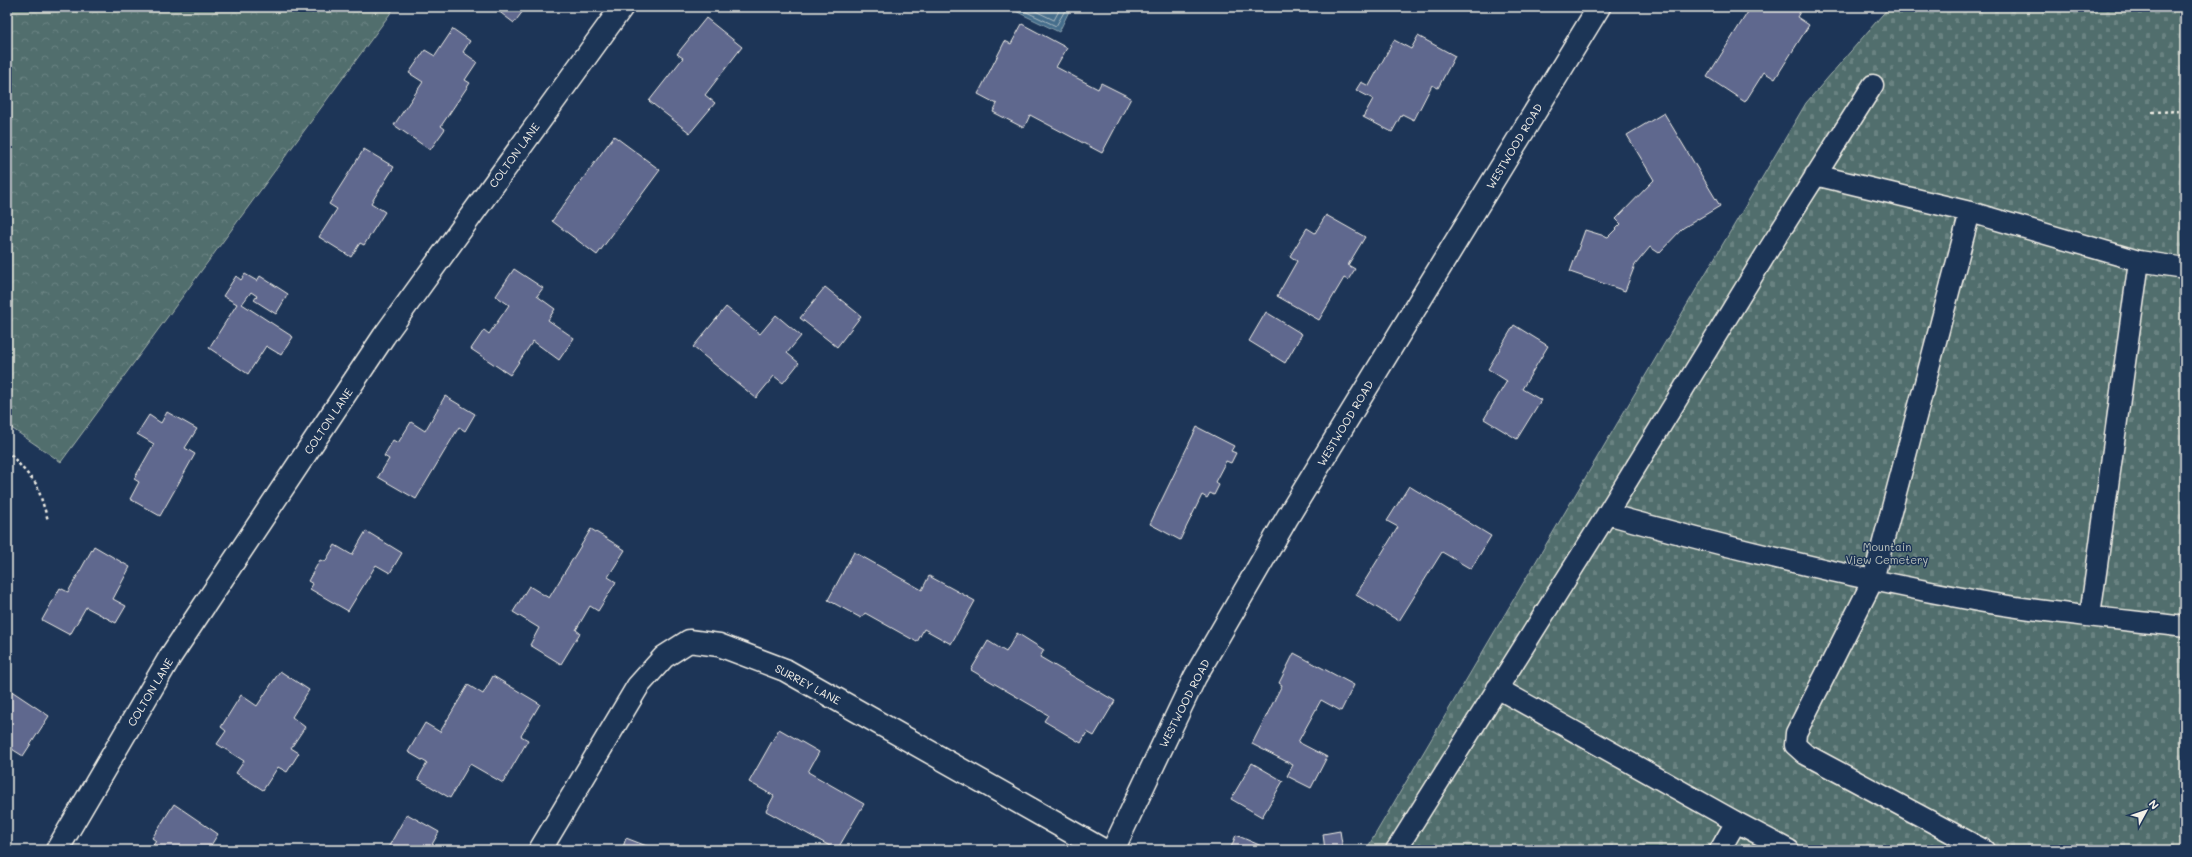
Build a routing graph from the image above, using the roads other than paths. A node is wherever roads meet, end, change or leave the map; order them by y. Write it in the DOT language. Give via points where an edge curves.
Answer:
graph roads {
  1 [pos="622,7"];
  2 [pos="1599,7"];
  3 [pos="1873,85"];
  4 [pos="1815,175"];
  5 [pos="1970,212"];
  6 [pos="2139,262"];
  7 [pos="2185,268"];
  8 [pos="1607,514"];
  9 [pos="1873,580"];
  10 [pos="2090,616"];
  11 [pos="2185,627"];
  12 [pos="1497,688"];
  13 [pos="1736,822"];
  14 [pos="57,850"];
  15 [pos="540,850"];
  16 [pos="1103,850"];
  17 [pos="1113,850"];
  18 [pos="1396,850"];
  19 [pos="1720,850"];
  20 [pos="1790,850"];
  21 [pos="1984,850"];
  1 -- 14 [label="street, COLTON LANE" via="384,336 170,658"];
  2 -- 17 [label="street, WESTWOOD ROAD" via="1288,518 1199,670"];
  3 -- 4 [label="lane"];
  4 -- 5 [label="lane"];
  4 -- 8 [label="lane"];
  5 -- 6 [label="lane"];
  5 -- 9 [label="lane"];
  6 -- 7 [label="lane"];
  6 -- 10 [label="lane"];
  8 -- 9 [label="lane" via="1704,541"];
  8 -- 12 [label="lane"];
  9 -- 10 [label="lane" via="1979,601"];
  9 -- 21 [label="lane" via="1796,733 1795,745 1805,754"];
  10 -- 11 [label="lane"];
  12 -- 13 [label="lane"];
  12 -- 18 [label="lane"];
  13 -- 19 [label="lane"];
  13 -- 20 [label="lane"];
  15 -- 16 [label="street, SURREY LANE" via="638,686 664,657 689,641 718,645 785,670"];
}
